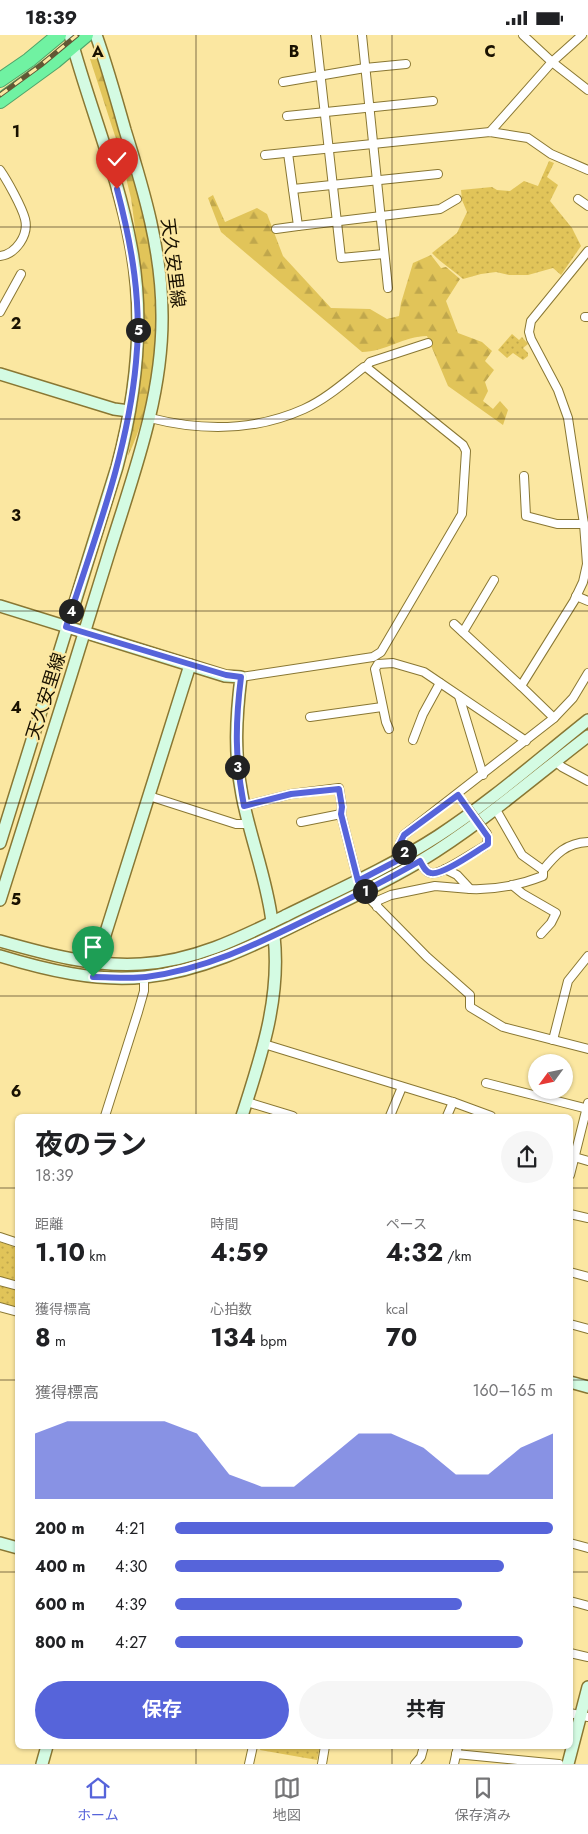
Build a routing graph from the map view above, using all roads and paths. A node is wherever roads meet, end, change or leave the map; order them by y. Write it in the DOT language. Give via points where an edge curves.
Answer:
graph roads {
  1 [pos="59,35"];
  2 [pos="86,35"];
  3 [pos="96,35"];
  4 [pos="316,35"];
  5 [pos="362,35"];
  6 [pos="523,35"];
  7 [pos="582,35"];
  8 [pos="71,41"];
  9 [pos="552,62"];
  10 [pos="406,64"];
  11 [pos="365,68"];
  12 [pos="322,75"];
  13 [pos="0,81"];
  14 [pos="283,81"];
  15 [pos="588,90"];
  16 [pos="0,101"];
  17 [pos="433,101"];
  18 [pos="369,107"];
  19 [pos="326,112"];
  20 [pos="287,116"];
  21 [pos="490,132"];
  22 [pos="373,144"];
  23 [pos="330,148"];
  24 [pos="288,153"];
  25 [pos="266,155"];
  26 [pos="0,170"];
  27 [pos="588,170"];
  28 [pos="438,174"];
  29 [pos="3,178"];
  30 [pos="377,180"];
  31 [pos="334,185"];
  32 [pos="293,189"];
  33 [pos="457,199"];
  34 [pos="578,199"];
  35 [pos="588,205"];
  36 [pos="380,217"];
  37 [pos="338,221"];
  38 [pos="298,226"];
  39 [pos="276,229"];
  40 [pos="588,251"];
  41 [pos="384,254"];
  42 [pos="0,257"];
  43 [pos="21,274"];
  44 [pos="388,288"];
  45 [pos="0,312"];
  46 [pos="428,343"];
  47 [pos="366,367"];
  48 [pos="0,374"];
  49 [pos="129,411"];
  50 [pos="150,418"];
  51 [pos="524,476"];
  52 [pos="584,524"];
  53 [pos="494,580"];
  54 [pos="576,596"];
  55 [pos="588,601"];
  56 [pos="0,606"];
  57 [pos="454,624"];
  58 [pos="66,627"];
  59 [pos="84,632"];
  60 [pos="463,632"];
  61 [pos="190,665"];
  62 [pos="588,673"];
  63 [pos="241,677"];
  64 [pos="440,683"];
  65 [pos="521,686"];
  66 [pos="459,696"];
  67 [pos="382,707"];
  68 [pos="310,717"];
  69 [pos="554,718"];
  70 [pos="588,720"];
  71 [pos="389,729"];
  72 [pos="588,736"];
  73 [pos="413,740"];
  74 [pos="526,741"];
  75 [pos="555,761"];
  76 [pos="483,775"];
  77 [pos="588,781"];
  78 [pos="458,795"];
  79 [pos="148,796"];
  80 [pos="244,806"];
  81 [pos="495,808"];
  82 [pos="341,814"];
  83 [pos="301,822"];
  84 [pos="249,824"];
  85 [pos="588,842"];
  86 [pos="0,843"];
  87 [pos="406,856"];
  88 [pos="420,861"];
  89 [pos="445,869"];
  90 [pos="543,870"];
  91 [pos="358,881"];
  92 [pos="512,885"];
  93 [pos="470,889"];
  94 [pos="363,892"];
  95 [pos="0,900"];
  96 [pos="377,907"];
  97 [pos="272,923"];
  98 [pos="540,934"];
  99 [pos="274,935"];
  100 [pos="0,941"];
  101 [pos="0,956"];
  102 [pos="588,956"];
  103 [pos="98,963"];
  104 [pos="144,977"];
  105 [pos="553,1040"];
  106 [pos="264,1044"];
  107 [pos="588,1049"];
  108 [pos="486,1083"];
  109 [pos="402,1087"];
  110 [pos="247,1102"];
  111 [pos="453,1102"];
  112 [pos="588,1107"];
  113 [pos="106,1114"];
  114 [pos="243,1114"];
  115 [pos="286,1114"];
  116 [pos="391,1114"];
  117 [pos="448,1114"];
  118 [pos="486,1114"];
  119 [pos="573,1154"];
  120 [pos="573,1157"];
  121 [pos="588,1161"];
  122 [pos="573,1215"];
  123 [pos="588,1219"];
  124 [pos="0,1237"];
  125 [pos="15,1242"];
  126 [pos="573,1273"];
  127 [pos="588,1277"];
  128 [pos="0,1281"];
  129 [pos="15,1286"];
  130 [pos="0,1307"];
  131 [pos="15,1311"];
  132 [pos="573,1325"];
  133 [pos="588,1329"];
  134 [pos="573,1383"];
  135 [pos="588,1387"];
  136 [pos="0,1543"];
  137 [pos="573,1544"];
  138 [pos="15,1547"];
  139 [pos="588,1548"];
  140 [pos="573,1602"];
  141 [pos="588,1606"];
  142 [pos="573,1654"];
  143 [pos="588,1657"];
  144 [pos="588,1687"];
  145 [pos="580,1715"];
  146 [pos="573,1744"];
  147 [pos="46,1749"];
  148 [pos="252,1749"];
  149 [pos="324,1749"];
  150 [pos="423,1749"];
  151 [pos="572,1749"];
  152 [pos="457,1750"];
  153 [pos="42,1764"];
  154 [pos="249,1764"];
  155 [pos="322,1764"];
  156 [pos="415,1764"];
  157 [pos="454,1764"];
  158 [pos="559,1764"];
  159 [pos="568,1764"];
  1 -- 13 [label="highway"];
  2 -- 8 [label="highway"];
  3 -- 50 [label="street, 天久安里線" via="142,184 160,269 160,360"];
  4 -- 12 [label="street"];
  5 -- 11 [label="street"];
  6 -- 9 [label="street"];
  7 -- 9 [label="street"];
  8 -- 16 [label="highway" via="28,82"];
  8 -- 49 [label="street, 天久安里線" via="132,247 138,332"];
  9 -- 15 [label="street"];
  9 -- 21 [label="street"];
  10 -- 11 [label="street"];
  11 -- 12 [label="street"];
  11 -- 18 [label="street"];
  12 -- 14 [label="street"];
  12 -- 19 [label="street"];
  17 -- 18 [label="street"];
  18 -- 19 [label="street"];
  18 -- 22 [label="street"];
  19 -- 20 [label="street"];
  19 -- 23 [label="street"];
  21 -- 22 [label="street"];
  21 -- 27 [label="street" via="528,138 551,154"];
  22 -- 23 [label="street"];
  22 -- 30 [label="street"];
  23 -- 24 [label="street"];
  23 -- 31 [label="street"];
  24 -- 25 [label="street"];
  24 -- 32 [label="street"];
  26 -- 29 [label="street"];
  28 -- 30 [label="street"];
  29 -- 42 [label="street" via="25,225 16,249"];
  30 -- 31 [label="street"];
  30 -- 36 [label="street"];
  31 -- 32 [label="street"];
  31 -- 37 [label="street"];
  32 -- 38 [label="street"];
  33 -- 36 [label="street" via="440,209"];
  34 -- 35 [label="street"];
  36 -- 37 [label="street"];
  36 -- 41 [label="street"];
  37 -- 38 [label="street"];
  37 -- 41 [label="street" via="341,258"];
  38 -- 39 [label="street"];
  40 -- 52 [label="street" via="531,321 529,332 568,418"];
  41 -- 44 [label="street"];
  43 -- 45 [label="street"];
  46 -- 47 [label="street" via="370,362"];
  47 -- 50 [label="street" via="310,406 269,421 222,427"];
  47 -- 63 [label="street" via="463,445 466,457 462,514 381,653 373,657"];
  48 -- 49 [label="street"];
  49 -- 58 [label="street, 天久安里線" via="117,467"];
  50 -- 59 [label="street, 天久安里線"];
  51 -- 52 [label="street" via="526,516 556,524"];
  52 -- 54 [label="street" via="587,564"];
  53 -- 60 [label="street"];
  54 -- 55 [label="street"];
  54 -- 65 [label="street"];
  56 -- 58 [label="street"];
  57 -- 60 [label="street"];
  58 -- 59 [label="street"];
  58 -- 86 [label="street, 天久安里線"];
  59 -- 61 [label="street"];
  59 -- 95 [label="street, 天久安里線"];
  60 -- 65 [label="street"];
  61 -- 63 [label="street"];
  61 -- 79 [label="street"];
  62 -- 69 [label="street" via="573,698"];
  63 -- 80 [label="street" via="236,751"];
  64 -- 66 [label="street"];
  64 -- 67 [label="street" via="424,672 393,663 378,664 375,674"];
  64 -- 73 [label="street"];
  65 -- 69 [label="street"];
  66 -- 74 [label="street"];
  66 -- 76 [label="street"];
  67 -- 68 [label="street"];
  67 -- 71 [label="street"];
  69 -- 74 [label="street"];
  70 -- 87 [label="street" via="475,809"];
  72 -- 75 [label="street"];
  74 -- 76 [label="street"];
  75 -- 77 [label="street"];
  75 -- 81 [label="street"];
  76 -- 78 [label="street"];
  78 -- 87 [label="street" via="404,835 400,843"];
  78 -- 89 [label="street, bridge" via="487,834 488,841 485,846"];
  79 -- 84 [label="street" via="236,824"];
  79 -- 103 [label="street"];
  80 -- 82 [label="street" via="291,794 339,789"];
  80 -- 84 [label="street"];
  81 -- 88 [label="street"];
  81 -- 90 [label="street" via="522,855"];
  82 -- 83 [label="street"];
  82 -- 91 [label="street"];
  84 -- 97 [label="street"];
  85 -- 90 [label="street" via="564,848"];
  87 -- 91 [label="street"];
  88 -- 89 [label="street" via="426,871 433,874"];
  88 -- 94 [label="street"];
  89 -- 93 [label="street" via="457,875"];
  90 -- 92 [label="street" via="543,876"];
  91 -- 97 [label="street"];
  92 -- 93 [label="street"];
  92 -- 98 [label="street" via="556,913"];
  93 -- 96 [label="street" via="435,886 391,895 377,901"];
  94 -- 96 [label="street"];
  94 -- 99 [label="street"];
  96 -- 105 [label="street" via="470,995 470,1007 503,1027"];
  97 -- 103 [label="street" via="224,945 182,958 144,964"];
  99 -- 104 [label="street" via="208,964"];
  99 -- 106 [label="street" via="275,987"];
  100 -- 103 [label="street" via="68,959"];
  101 -- 104 [label="street" via="93,977"];
  102 -- 105 [label="street" via="568,981"];
  104 -- 113 [label="street" via="144,991"];
  105 -- 107 [label="street"];
  106 -- 109 [label="street"];
  106 -- 110 [label="street"];
  108 -- 112 [label="street"];
  109 -- 111 [label="street"];
  109 -- 116 [label="street"];
  110 -- 114 [label="street"];
  110 -- 115 [label="street"];
  111 -- 117 [label="street"];
  111 -- 118 [label="street"];
  112 -- 119 [label="street"];
  120 -- 121 [label="street"];
  122 -- 123 [label="street"];
  124 -- 125 [label="street"];
  126 -- 127 [label="street"];
  128 -- 129 [label="street"];
  130 -- 131 [label="street"];
  132 -- 133 [label="street"];
  134 -- 135 [label="street"];
  136 -- 138 [label="street"];
  137 -- 139 [label="street"];
  140 -- 141 [label="street"];
  142 -- 143 [label="street"];
  144 -- 145 [label="street"];
  145 -- 146 [label="street"];
  147 -- 153 [label="street"];
  148 -- 154 [label="street"];
  149 -- 155 [label="street"];
  150 -- 156 [label="street"];
  151 -- 159 [label="street"];
  152 -- 157 [label="street"];
  152 -- 158 [label="street"];
}
